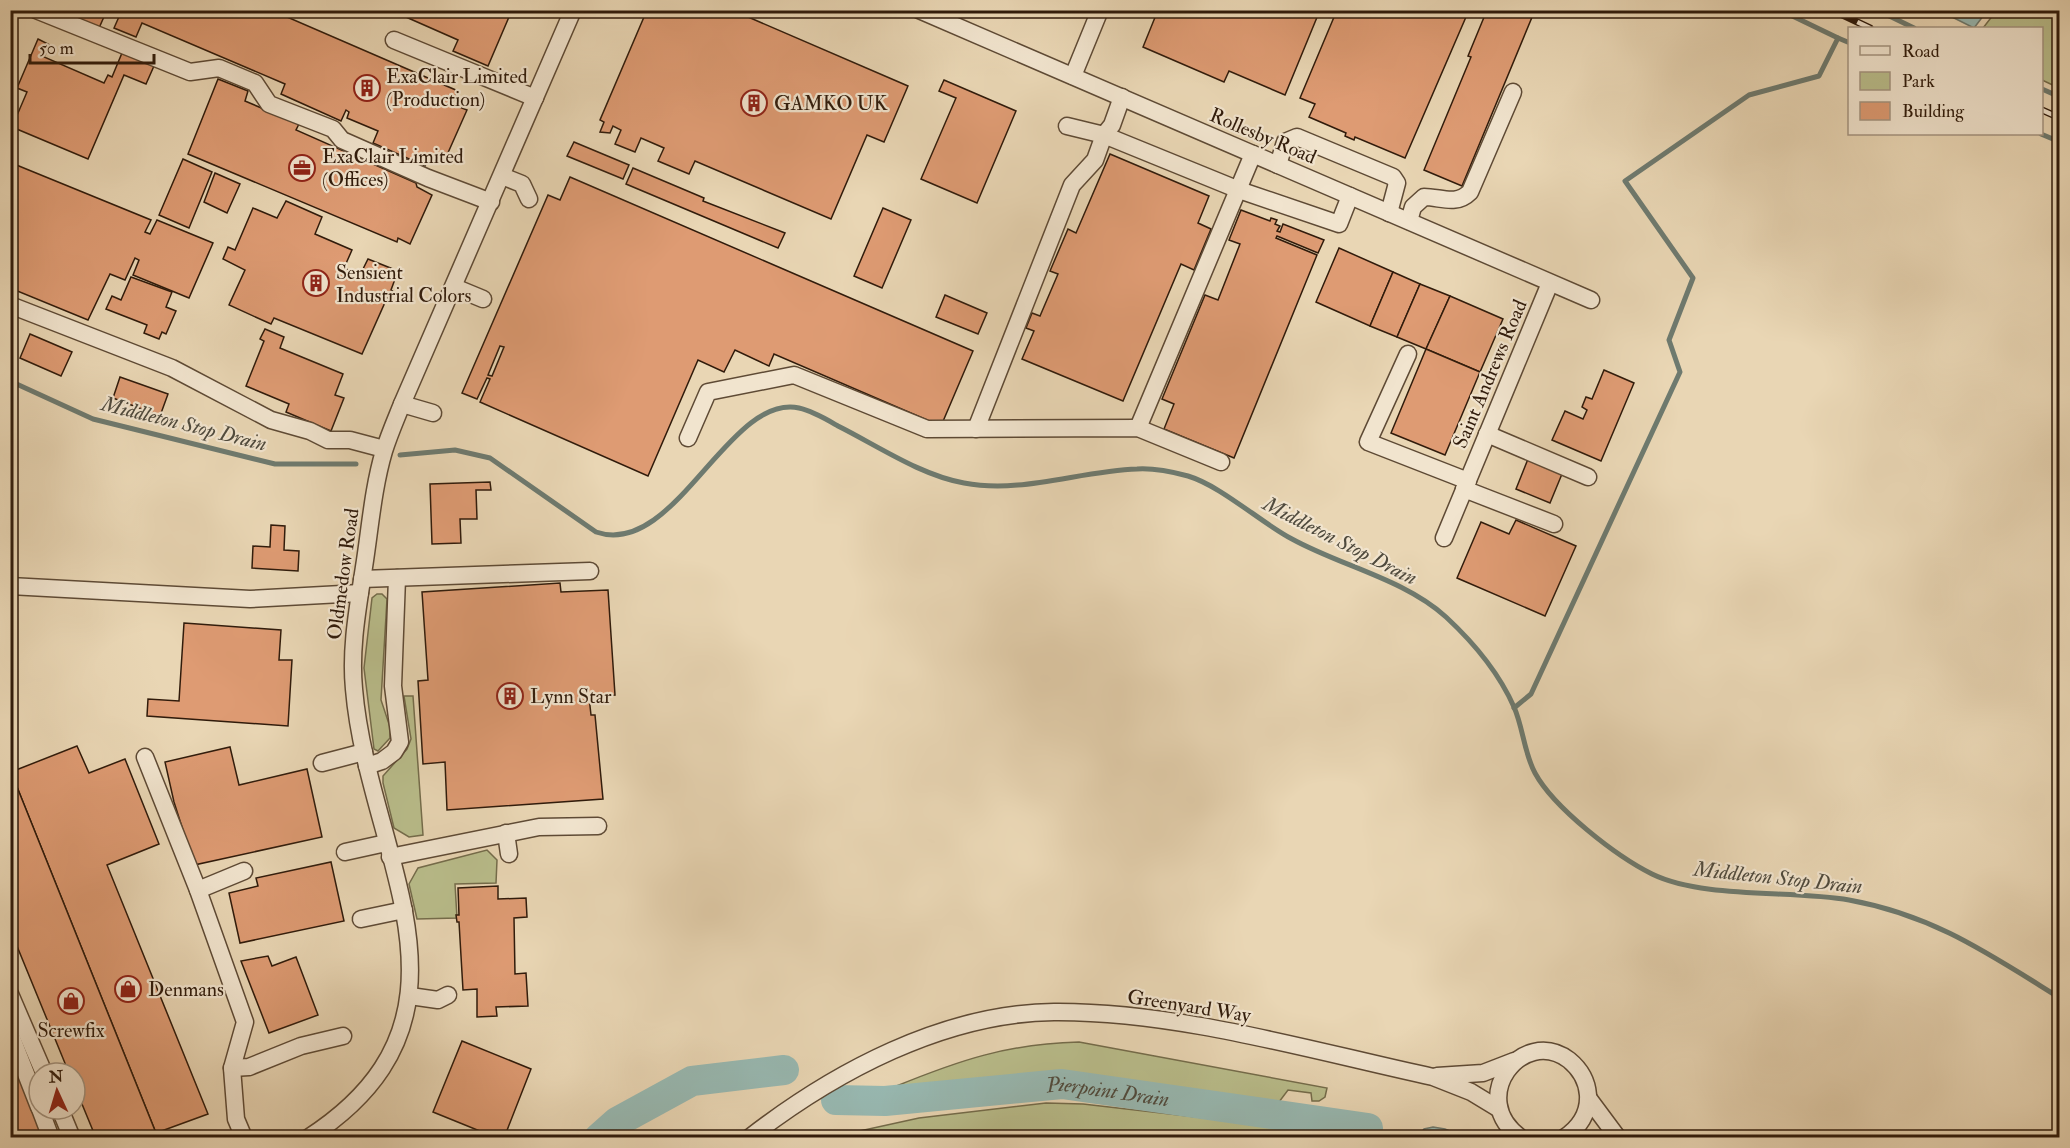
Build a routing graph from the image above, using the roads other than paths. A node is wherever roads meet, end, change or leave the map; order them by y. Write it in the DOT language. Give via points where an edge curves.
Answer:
graph roads {
  1 [pos="36,10"];
  2 [pos="573,10"];
  3 [pos="920,10"];
  4 [pos="1100,10"];
  5 [pos="944,15"];
  6 [pos="394,40"];
  7 [pos="1073,76"];
  8 [pos="1513,92"];
  9 [pos="1122,97"];
  10 [pos="535,98"];
  11 [pos="1067,126"];
  12 [pos="1104,135"];
  13 [pos="1253,154"];
  14 [pos="1278,165"];
  15 [pos="502,176"];
  16 [pos="1239,190"];
  17 [pos="1350,196"];
  18 [pos="529,199"];
  19 [pos="491,201"];
  20 [pos="1389,213"];
  21 [pos="1409,221"];
  22 [pos="1550,283"];
  23 [pos="454,287"];
  24 [pos="483,299"];
  25 [pos="1591,300"];
  26 [pos="10,305"];
  27 [pos="1408,354"];
  28 [pos="402,404"];
  29 [pos="434,413"];
  30 [pos="1138,428"];
  31 [pos="976,429"];
  32 [pos="1487,434"];
  33 [pos="688,438"];
  34 [pos="384,449"];
  35 [pos="1221,462"];
  36 [pos="1588,477"];
  37 [pos="1466,485"];
  38 [pos="1554,524"];
  39 [pos="1444,538"];
  40 [pos="590,571"];
  41 [pos="397,578"];
  42 [pos="10,586"];
  43 [pos="361,586"];
  44 [pos="145,757"];
  45 [pos="365,759"];
  46 [pos="322,763"];
  47 [pos="598,826"];
  48 [pos="506,833"];
  49 [pos="388,850"];
  50 [pos="345,852"];
  51 [pos="509,854"];
  52 [pos="244,871"];
  53 [pos="198,890"];
  54 [pos="404,910"];
  55 [pos="361,919"];
  56 [pos="10,994"];
  57 [pos="448,995"];
  58 [pos="410,996"];
  59 [pos="10,1033"];
  60 [pos="343,1036"];
  61 [pos="1521,1058"];
  62 [pos="40,1061"];
  63 [pos="232,1068"];
  64 [pos="27,1077"];
  65 [pos="1433,1077"];
  66 [pos="1588,1099"];
  67 [pos="1499,1109"];
  68 [pos="44,1121"];
  69 [pos="65,1121"];
  70 [pos="51,1137"];
  71 [pos="72,1137"];
  72 [pos="244,1137"];
  73 [pos="308,1137"];
  74 [pos="749,1137"];
  75 [pos="1521,1137"];
  76 [pos="1567,1137"];
  77 [pos="1618,1137"];
  1 -- 19 [label="street" via="190,72 219,68 255,83 269,104 333,129 342,140 395,164"];
  2 -- 10 [label="street, Oldmedow Road"];
  3 -- 5 [label="street, Rollesby Road"];
  4 -- 7 [label="street"];
  5 -- 7 [label="street, Rollesby Road"];
  6 -- 10 [label="street"];
  7 -- 9 [label="street, Rollesby Road"];
  8 -- 21 [label="street" via="1470,192 1455,201 1424,197 1413,207"];
  9 -- 12 [label="street"];
  9 -- 13 [label="street, Rollesby Road"];
  10 -- 15 [label="street, Oldmedow Road"];
  11 -- 12 [label="street"];
  12 -- 16 [label="street"];
  12 -- 31 [label="street" via="1095,160 1072,184"];
  13 -- 14 [label="street, Rollesby Road"];
  13 -- 16 [label="street"];
  14 -- 17 [label="street, Rollesby Road"];
  14 -- 20 [label="street" via="1286,142 1297,137 1393,177 1398,183"];
  15 -- 18 [label="street" via="522,184"];
  15 -- 19 [label="street, Oldmedow Road"];
  16 -- 17 [label="street" via="1340,225"];
  16 -- 30 [label="street"];
  17 -- 20 [label="street, Rollesby Road"];
  19 -- 23 [label="street, Oldmedow Road"];
  20 -- 21 [label="street, Rollesby Road"];
  21 -- 22 [label="street, Rollesby Road"];
  22 -- 25 [label="street, Rollesby Road"];
  22 -- 32 [label="street, Saint Andrews Road"];
  23 -- 24 [label="street"];
  23 -- 28 [label="street, Oldmedow Road"];
  26 -- 34 [label="street" via="172,368 271,420 328,440 350,440"];
  27 -- 37 [label="street, Saint Andrews Road" via="1368,441"];
  28 -- 29 [label="street"];
  28 -- 34 [label="street, Oldmedow Road"];
  30 -- 31 [label="street"];
  30 -- 35 [label="street"];
  31 -- 33 [label="street" via="927,429 795,375 708,392"];
  32 -- 36 [label="street"];
  32 -- 37 [label="street, Saint Andrews Road"];
  34 -- 43 [label="street, Oldmedow Road"];
  37 -- 38 [label="street"];
  37 -- 39 [label="street, Saint Andrews Road"];
  40 -- 41 [label="street"];
  41 -- 43 [label="street"];
  41 -- 45 [label="street" via="393,686 400,742 382,761"];
  42 -- 43 [label="street" via="250,599"];
  43 -- 45 [label="street, Oldmedow Road" via="352,665"];
  44 -- 53 [label="street"];
  45 -- 46 [label="street"];
  45 -- 49 [label="street, Oldmedow Road"];
  47 -- 48 [label="street" via="539,827"];
  48 -- 49 [label="street"];
  48 -- 51 [label="street"];
  49 -- 50 [label="street"];
  49 -- 54 [label="street, Oldmedow Road"];
  52 -- 53 [label="street"];
  53 -- 63 [label="street" via="245,1022"];
  54 -- 55 [label="street"];
  54 -- 58 [label="street, Oldmedow Road" via="410,948"];
  56 -- 62 [label="street"];
  57 -- 58 [label="street" via="438,1000"];
  58 -- 73 [label="street, Oldmedow Road" via="400,1032 378,1075 345,1110"];
  59 -- 64 [label="street"];
  60 -- 63 [label="street" via="301,1046 249,1067"];
  61 -- 65 [label="street, Greenyard Way" via="1483,1073"];
  61 -- 66 [label="street, Greenyard Way" via="1535,1053 1565,1057 1583,1075"];
  61 -- 67 [label="street" via="1501,1080 1497,1094"];
  63 -- 72 [label="street" via="236,1119"];
  65 -- 67 [label="street, Greenyard Way" via="1471,1092"];
  65 -- 74 [label="street, Greenyard Way" via="1146,1017 1053,1012 991,1019 924,1038 840,1076"];
  66 -- 76 [label="street" via="1582,1120"];
  66 -- 77 [label="street"];
  67 -- 75 [label="street" via="1508,1126"];
  68 -- 70 [label="street"];
  69 -- 71 [label="street"];
}
